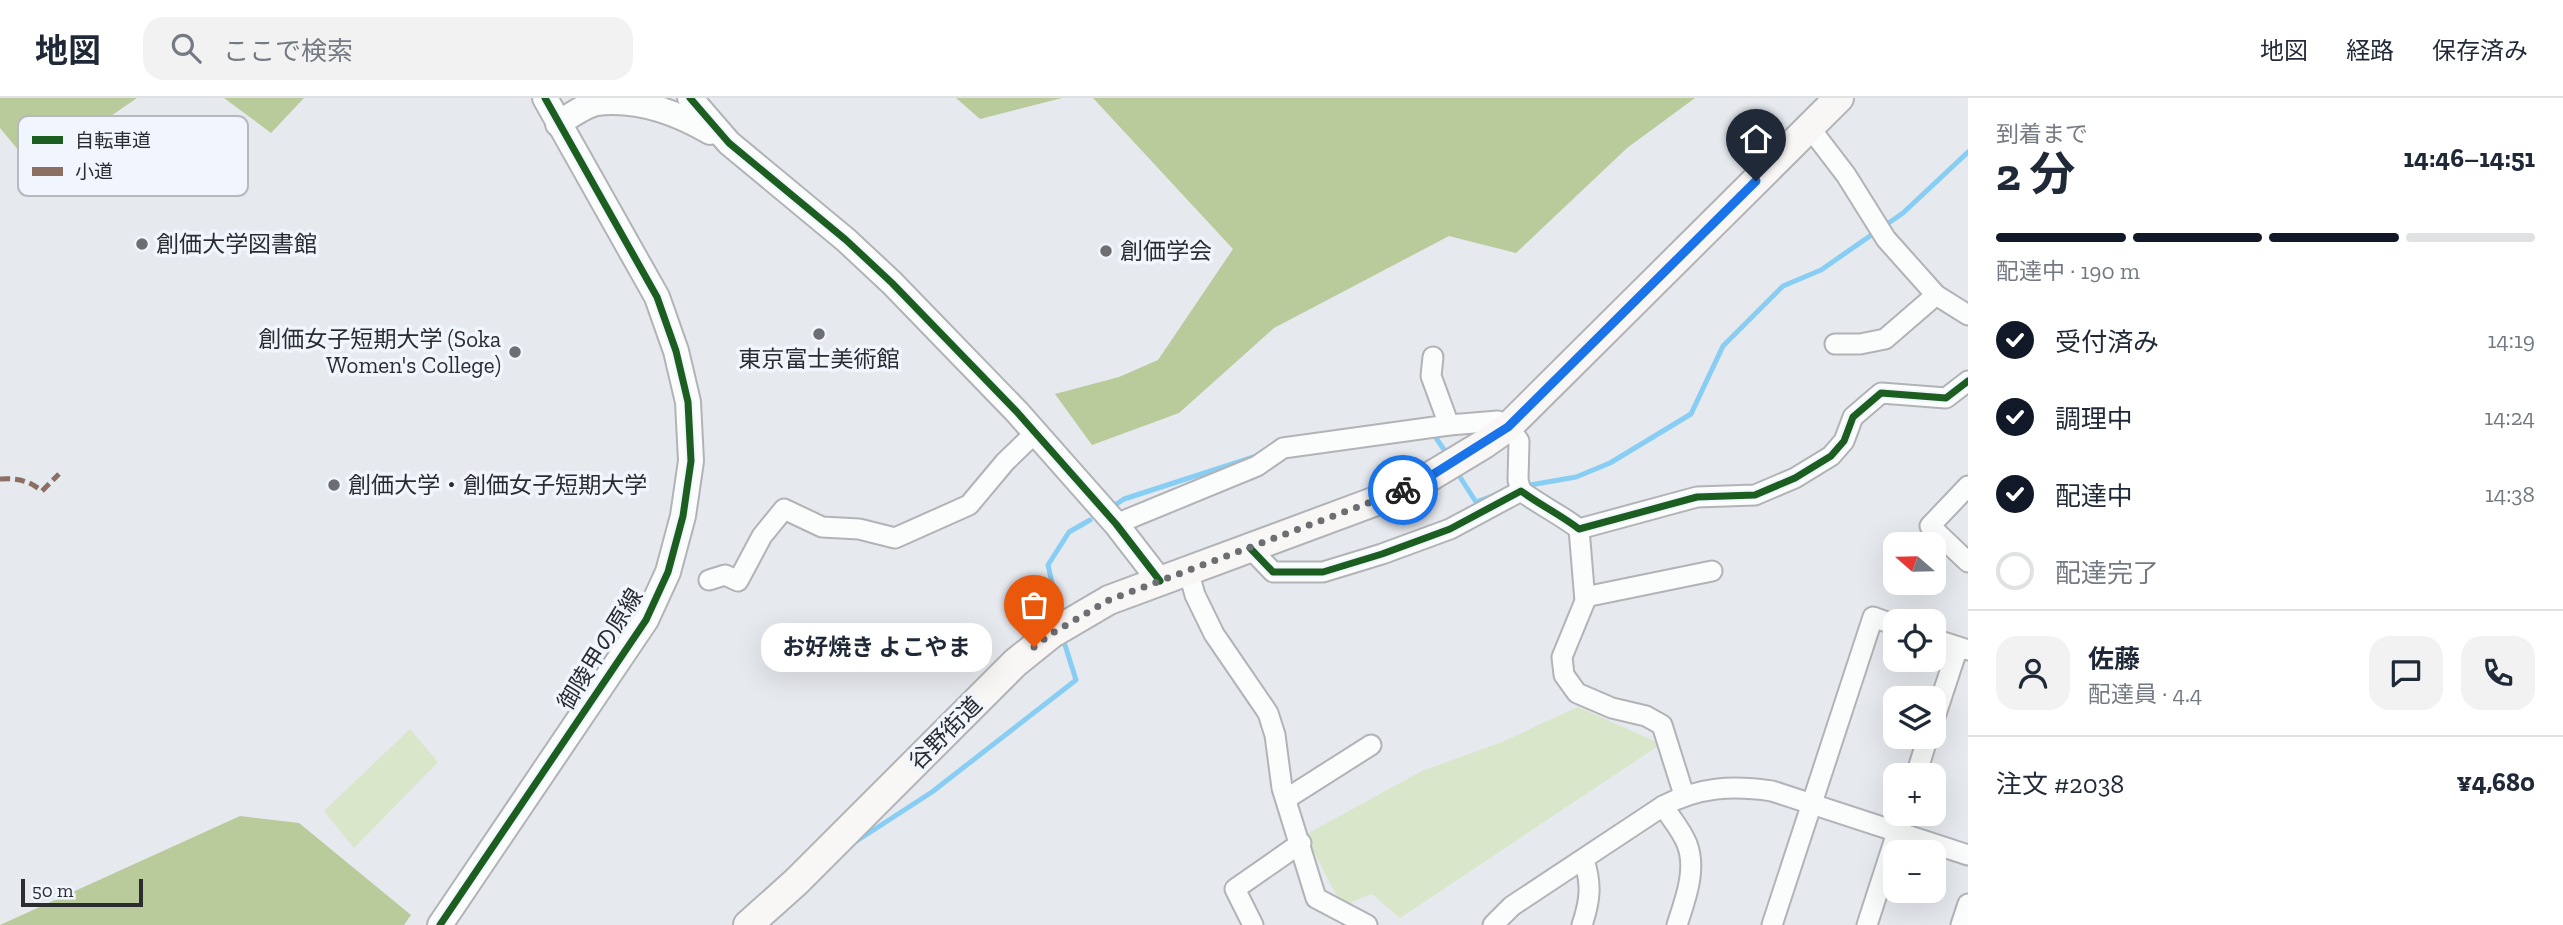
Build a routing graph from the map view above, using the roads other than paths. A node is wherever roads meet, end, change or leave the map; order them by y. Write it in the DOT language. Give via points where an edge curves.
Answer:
graph roads {
  1 [pos="545,98"];
  2 [pos="690,98"];
  3 [pos="1839,98"];
  4 [pos="558,124"];
  5 [pos="1810,128"];
  6 [pos="729,143"];
  7 [pos="1936,295"];
  8 [pos="1968,315"];
  9 [pos="1835,344"];
  10 [pos="1433,357"];
  11 [pos="1968,382"];
  12 [pos="1449,425"];
  13 [pos="1508,427"];
  14 [pos="1035,433"];
  15 [pos="1968,486"];
  16 [pos="1521,491"];
  17 [pos="1116,524"];
  18 [pos="1580,529"];
  19 [pos="1250,548"];
  20 [pos="1968,562"];
  21 [pos="1188,570"];
  22 [pos="1712,571"];
  23 [pos="709,580"];
  24 [pos="1160,581"];
  25 [pos="1585,597"];
  26 [pos="1883,621"];
  27 [pos="1946,643"];
  28 [pos="1963,649"];
  29 [pos="1946,691"];
  30 [pos="1371,745"];
  31 [pos="1684,795"];
  32 [pos="1286,799"];
  33 [pos="1812,803"];
  34 [pos="1663,806"];
  35 [pos="1883,819"];
  36 [pos="1899,826"];
  37 [pos="1906,826"];
  38 [pos="1300,843"];
  39 [pos="1968,855"];
  40 [pos="1584,860"];
  41 [pos="1968,904"];
  42 [pos="440,925"];
  43 [pos="748,925"];
  44 [pos="1253,925"];
  45 [pos="1367,925"];
  46 [pos="1493,925"];
  47 [pos="1582,925"];
  48 [pos="1677,925"];
  49 [pos="1772,925"];
  50 [pos="1867,925"];
  51 [pos="1961,925"];
  1 -- 4 [label="street, 御陵甲の原線"];
  2 -- 6 [label="street"];
  3 -- 5 [label="main road, 谷野街道"];
  4 -- 6 [label="street" via="596,103 649,104 674,111"];
  4 -- 42 [label="street, 御陵甲の原線" via="657,297 676,351 688,402 691,461 683,516 668,572 646,620"];
  5 -- 7 [label="street" via="1881,230"];
  5 -- 13 [label="main road, 谷野街道"];
  6 -- 14 [label="street" via="883,275"];
  7 -- 8 [label="street"];
  7 -- 9 [label="street" via="1885,339"];
  10 -- 12 [label="street" via="1431,376"];
  11 -- 18 [label="street" via="1946,398 1881,393 1853,417 1844,442 1831,456 1755,495 1697,498"];
  12 -- 13 [label="street" via="1498,421"];
  12 -- 17 [label="street" via="1283,448 1256,466"];
  13 -- 16 [label="street" via="1519,441"];
  13 -- 19 [label="main road, 谷野街道" via="1421,482"];
  14 -- 17 [label="street"];
  14 -- 23 [label="street" via="969,505 895,538 859,529 822,527 784,509 762,536 738,580 724,575"];
  15 -- 20 [label="street" via="1930,526"];
  16 -- 18 [label="street"];
  16 -- 19 [label="street" via="1450,529 1323,572 1273,572"];
  17 -- 24 [label="street"];
  18 -- 25 [label="street"];
  19 -- 21 [label="main road, 谷野街道"];
  21 -- 24 [label="main road, 谷野街道"];
  21 -- 32 [label="street" via="1214,634 1268,713"];
  22 -- 25 [label="street"];
  24 -- 43 [label="main road, 谷野街道" via="1109,600 1034,647"];
  25 -- 31 [label="street" via="1562,656 1564,675 1577,693 1662,725"];
  26 -- 33 [label="street" via="1873,617"];
  27 -- 28 [label="street"];
  28 -- 29 [label="street"];
  30 -- 32 [label="street"];
  31 -- 33 [label="street" via="1749,787"];
  31 -- 34 [label="street"];
  32 -- 38 [label="street"];
  33 -- 35 [label="street"];
  33 -- 49 [label="street"];
  34 -- 40 [label="street"];
  34 -- 48 [label="street" via="1687,843 1691,865"];
  36 -- 50 [label="street"];
  37 -- 39 [label="street"];
  38 -- 44 [label="street" via="1235,890"];
  38 -- 45 [label="street" via="1316,898"];
  40 -- 46 [label="street" via="1512,906"];
  40 -- 47 [label="street" via="1590,892"];
  41 -- 51 [label="street"];
}
